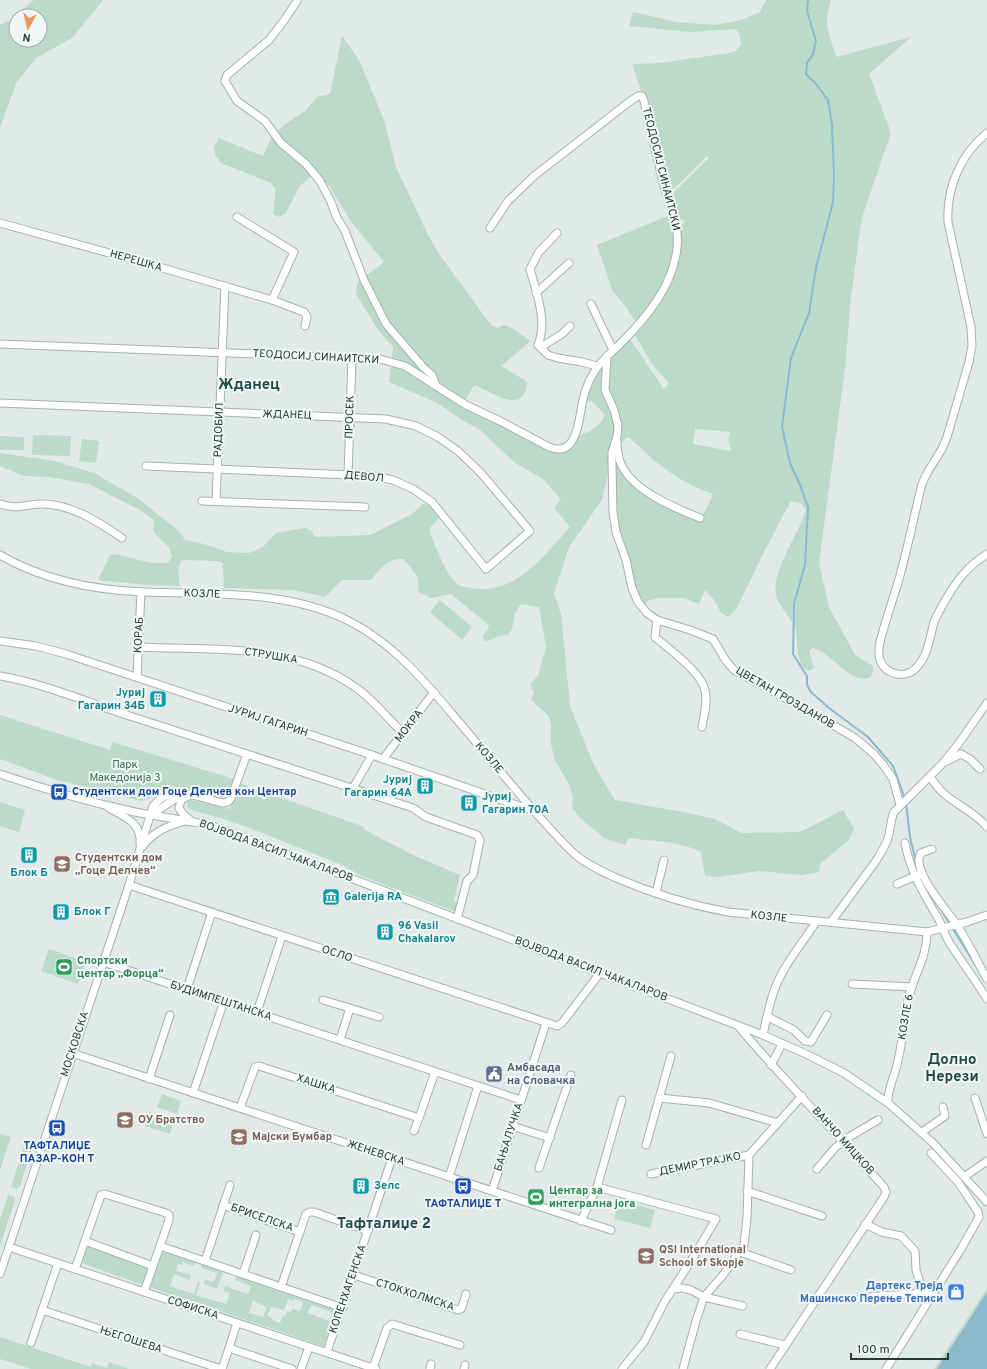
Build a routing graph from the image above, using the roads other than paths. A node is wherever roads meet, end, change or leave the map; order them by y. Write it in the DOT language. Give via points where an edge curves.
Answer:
graph roads {
  1 [pos="297,1"];
  2 [pos="987,133"];
  3 [pos="237,217"];
  4 [pos="0,223"];
  5 [pos="490,228"];
  6 [pos="557,233"];
  7 [pos="569,263"];
  8 [pos="225,286"];
  9 [pos="536,293"];
  10 [pos="272,300"];
  11 [pos="591,304"];
  12 [pos="305,326"];
  13 [pos="570,326"];
  14 [pos="0,344"];
  15 [pos="540,347"];
  16 [pos="613,350"];
  17 [pos="222,353"];
  18 [pos="607,356"];
  19 [pos="352,358"];
  20 [pos="597,366"];
  21 [pos="436,386"];
  22 [pos="0,403"];
  23 [pos="220,412"];
  24 [pos="350,417"];
  25 [pos="616,437"];
  26 [pos="146,466"];
  27 [pos="217,470"];
  28 [pos="348,475"];
  29 [pos="202,501"];
  30 [pos="216,501"];
  31 [pos="0,504"];
  32 [pos="365,508"];
  33 [pos="700,518"];
  34 [pos="530,531"];
  35 [pos="122,538"];
  36 [pos="987,554"];
  37 [pos="0,555"];
  38 [pos="141,592"];
  39 [pos="657,620"];
  40 [pos="0,641"];
  41 [pos="139,647"];
  42 [pos="0,676"];
  43 [pos="137,677"];
  44 [pos="434,692"];
  45 [pos="987,703"];
  46 [pos="702,727"];
  47 [pos="403,733"];
  48 [pos="247,754"];
  49 [pos="372,755"];
  50 [pos="383,759"];
  51 [pos="944,762"];
  52 [pos="980,769"];
  53 [pos="0,774"];
  54 [pos="930,777"];
  55 [pos="353,788"];
  56 [pos="189,795"];
  57 [pos="99,803"];
  58 [pos="900,806"];
  59 [pos="534,811"];
  60 [pos="151,815"];
  61 [pos="190,820"];
  62 [pos="987,828"];
  63 [pos="906,842"];
  64 [pos="932,850"];
  65 [pos="139,852"];
  66 [pos="664,860"];
  67 [pos="922,873"];
  68 [pos="914,876"];
  69 [pos="897,884"];
  70 [pos="129,885"];
  71 [pos="656,893"];
  72 [pos="212,912"];
  73 [pos="987,915"];
  74 [pos="457,919"];
  75 [pos="816,922"];
  76 [pos="830,922"];
  77 [pos="957,924"];
  78 [pos="943,927"];
  79 [pos="927,932"];
  80 [pos="282,936"];
  81 [pos="103,962"];
  82 [pos="982,970"];
  83 [pos="600,973"];
  84 [pos="973,975"];
  85 [pos="987,979"];
  86 [pos="852,984"];
  87 [pos="912,987"];
  88 [pos="187,989"];
  89 [pos="987,999"];
  90 [pos="323,1000"];
  91 [pos="224,1001"];
  92 [pos="350,1008"];
  93 [pos="257,1012"];
  94 [pos="170,1014"];
  95 [pos="827,1015"];
  96 [pos="379,1017"];
  97 [pos="768,1017"];
  98 [pos="546,1023"];
  99 [pos="737,1025"];
  100 [pos="763,1035"];
  101 [pos="340,1040"];
  102 [pos="782,1044"];
  103 [pos="72,1053"];
  104 [pos="671,1056"];
  105 [pos="771,1065"];
  106 [pos="435,1072"];
  107 [pos="572,1076"];
  108 [pos="149,1079"];
  109 [pos="478,1086"];
  110 [pos="192,1093"];
  111 [pos="802,1096"];
  112 [pos="660,1098"];
  113 [pos="975,1098"];
  114 [pos="521,1100"];
  115 [pos="622,1100"];
  116 [pos="888,1103"];
  117 [pos="943,1106"];
  118 [pos="240,1108"];
  119 [pos="419,1118"];
  120 [pos="878,1120"];
  121 [pos="778,1123"];
  122 [pos="512,1126"];
  123 [pos="414,1131"];
  124 [pos="922,1132"];
  125 [pos="987,1134"];
  126 [pos="550,1138"];
  127 [pos="844,1140"];
  128 [pos="646,1145"];
  129 [pos="931,1153"];
  130 [pos="749,1155"];
  131 [pos="392,1158"];
  132 [pos="987,1161"];
  133 [pos="539,1168"];
  134 [pos="817,1169"];
  135 [pos="651,1174"];
  136 [pos="449,1177"];
  137 [pos="964,1177"];
  138 [pos="230,1185"];
  139 [pos="597,1187"];
  140 [pos="492,1191"];
  141 [pos="747,1191"];
  142 [pos="987,1202"];
  143 [pos="223,1205"];
  144 [pos="822,1216"];
  145 [pos="581,1221"];
  146 [pos="865,1224"];
  147 [pos="611,1230"];
  148 [pos="368,1231"];
  149 [pos="300,1232"];
  150 [pos="256,1235"];
  151 [pos="85,1241"];
  152 [pos="160,1246"];
  153 [pos="9,1247"];
  154 [pos="740,1252"];
  155 [pos="205,1262"];
  156 [pos="58,1263"];
  157 [pos="153,1266"];
  158 [pos="75,1269"];
  159 [pos="791,1270"];
  160 [pos="0,1274"];
  161 [pos="243,1274"];
  162 [pos="354,1275"];
  163 [pos="282,1287"];
  164 [pos="673,1289"];
  165 [pos="144,1292"];
  166 [pos="466,1294"];
  167 [pos="928,1294"];
  168 [pos="704,1297"];
  169 [pos="860,1299"];
  170 [pos="743,1306"];
  171 [pos="343,1308"];
  172 [pos="42,1310"];
  173 [pos="237,1323"];
  174 [pos="740,1334"];
  175 [pos="31,1343"];
  176 [pos="785,1345"];
  177 [pos="309,1346"];
  178 [pos="460,1346"];
  179 [pos="229,1348"];
  180 [pos="327,1352"];
  181 [pos="374,1368"];
  182 [pos="221,1369"];
  183 [pos="292,1369"];
  184 [pos="301,1369"];
  185 [pos="622,1369"];
  186 [pos="683,1369"];
  187 [pos="770,1369"];
  188 [pos="886,1369"];
  1 -- 21 [label="street" via="269,40 227,75 225,81 237,101 265,121 281,143 306,164 320,181 386,324 432,376"];
  2 -- 36 [label="street" via="965,158 949,195 948,222 971,327 972,346 947,436 922,484 879,646 880,660 890,672 908,674 917,668 930,642 935,620 952,589 972,565"];
  3 -- 10 [label="street" via="294,252"];
  4 -- 8 [label="street, НЕРЕШКА"];
  5 -- 16 [label="street, ТЕОДОСИЈ СИНАИТСКИ" via="508,201 534,176 629,102 642,96 662,179 676,222 677,248 672,271 659,298 637,326"];
  6 -- 9 [label="street" via="539,252 530,268"];
  7 -- 9 [label="street"];
  8 -- 10 [label="street, НЕРЕШКА"];
  8 -- 17 [label="street, РАДОБИЛ"];
  9 -- 15 [label="street" via="541,314 542,330 538,345"];
  10 -- 12 [label="street, НЕРЕШКА" via="304,312 307,317"];
  11 -- 16 [label="street"];
  13 -- 15 [label="street"];
  14 -- 17 [label="street, ТЕОДОСИЈ СИНАИТСКИ"];
  15 -- 20 [label="street" via="548,355"];
  16 -- 18 [label="street, ТЕОДОСИЈ СИНАИТСКИ"];
  17 -- 19 [label="street, ТЕОДОСИЈ СИНАИТСКИ"];
  17 -- 23 [label="street, РАДОБИЛ"];
  18 -- 20 [label="street, ТЕОДОСИЈ СИНАИТСКИ"];
  18 -- 25 [label="street" via="606,390 617,422"];
  19 -- 21 [label="street, ТЕОДОСИЈ СИНАИТСКИ" via="380,359 405,366"];
  19 -- 24 [label="street, ПРОСЕК"];
  20 -- 21 [label="street, ТЕОДОСИЈ СИНАИТСКИ" via="586,390 579,427 574,438 568,445 558,449 548,447 466,405"];
  22 -- 23 [label="street, ЖДАНЕЦ"];
  23 -- 24 [label="street, ЖДАНЕЦ"];
  23 -- 27 [label="street, РАДОБИЛ"];
  24 -- 28 [label="street, ПРОСЕК"];
  24 -- 34 [label="street, ЖДАНЕЦ" via="386,419 416,426 438,437 458,451 480,472"];
  25 -- 33 [label="street" via="621,465 632,479 665,503"];
  25 -- 39 [label="street" via="612,463 616,532 638,602"];
  26 -- 27 [label="street, ДЕВОЛ"];
  27 -- 28 [label="street, ДЕВОЛ"];
  27 -- 30 [label="street, РАДОБИЛ"];
  28 -- 34 [label="street, ДЕВОЛ" via="392,480 413,489 432,502 486,569"];
  29 -- 30 [label="street"];
  30 -- 32 [label="street"];
  31 -- 35 [label="street" via="14,507 44,504 69,509"];
  37 -- 38 [label="street, КОЗЛЕ" via="31,570 69,582 97,588"];
  38 -- 41 [label="street, КОРАБ"];
  38 -- 44 [label="street, КОЗЛЕ" via="266,598 294,602 328,612 357,625 385,644 409,664"];
  39 -- 46 [label="street" via="655,637 681,659 703,683 706,705"];
  39 -- 58 [label="street, ЦВЕТАН ГРОЗДАНОВ" via="678,625 713,639 734,670 855,738 874,754 893,779"];
  40 -- 43 [label="street, ЈУРИЈ ГАГАРИН" via="50,649"];
  41 -- 43 [label="street, КОРАБ"];
  41 -- 47 [label="street, СТРУШКА" via="267,653 308,663 355,687"];
  42 -- 48 [label="street" via="40,686"];
  43 -- 49 [label="street, ЈУРИЈ ГАГАРИН"];
  44 -- 47 [label="street, МОКРА"];
  44 -- 59 [label="street, КОЗЛЕ"];
  45 -- 51 [label="street"];
  47 -- 50 [label="street, МОКРА"];
  48 -- 55 [label="street"];
  48 -- 56 [label="street" via="229,801 226,803"];
  49 -- 50 [label="street, ЈУРИЈ ГАГАРИН"];
  49 -- 55 [label="street"];
  50 -- 59 [label="street, ЈУРИЈ ГАГАРИН"];
  51 -- 52 [label="street" via="961,754"];
  51 -- 54 [label="street"];
  53 -- 57 [label="street"];
  54 -- 58 [label="street"];
  54 -- 62 [label="street" via="942,792 974,815"];
  55 -- 74 [label="street" via="413,808 479,838 473,875 467,881"];
  56 -- 60 [label="street" via="172,800"];
  56 -- 61 [label="street" via="182,799 179,805 180,810"];
  57 -- 60 [label="street, ВОЈВОДА ВАСИЛ ЧАКАЛАРОВ"];
  57 -- 65 [label="street" via="125,816 134,824 139,832"];
  58 -- 76 [label="street" via="894,812 880,856"];
  59 -- 71 [label="street, КОЗЛЕ" via="570,850 586,863"];
  60 -- 61 [label="street, ВОЈВОДА ВАСИЛ ЧАКАЛАРОВ"];
  60 -- 65 [label="street, МОСКОВСКА"];
  61 -- 65 [label="street" via="158,831"];
  61 -- 74 [label="street, ВОЈВОДА ВАСИЛ ЧАКАЛАРОВ" via="238,835"];
  63 -- 68 [label="street" via="907,855"];
  64 -- 67 [label="street" via="921,853 918,857"];
  65 -- 70 [label="street, МОСКОВСКА"];
  66 -- 71 [label="street"];
  67 -- 68 [label="street"];
  67 -- 77 [label="street" via="939,902"];
  68 -- 69 [label="street"];
  68 -- 78 [label="street"];
  70 -- 72 [label="street, ОСЛО"];
  70 -- 81 [label="street, МОСКОВСКА"];
  71 -- 75 [label="street, КОЗЛЕ" via="713,910"];
  72 -- 80 [label="street, ОСЛО"];
  72 -- 88 [label="street"];
  73 -- 77 [label="street, КОЗЛЕ"];
  74 -- 83 [label="street, ВОЈВОДА ВАСИЛ ЧАКАЛАРОВ"];
  75 -- 76 [label="street, КОЗЛЕ"];
  75 -- 97 [label="street" via="778,981"];
  76 -- 79 [label="street, КОЗЛЕ"];
  77 -- 78 [label="street, КОЗЛЕ"];
  77 -- 82 [label="street"];
  78 -- 79 [label="street, КОЗЛЕ"];
  78 -- 84 [label="street" via="948,939"];
  79 -- 87 [label="street, КОЗЛЕ 6" via="924,955"];
  80 -- 93 [label="street"];
  80 -- 98 [label="street, ОСЛО"];
  81 -- 88 [label="street, БУДИМПЕШТАНСКА"];
  81 -- 103 [label="street, МОСКОВСКА"];
  82 -- 84 [label="street"];
  82 -- 85 [label="street"];
  83 -- 98 [label="street" via="562,1023 557,1026"];
  83 -- 99 [label="street, ВОЈВОДА ВАСИЛ ЧАКАЛАРОВ"];
  84 -- 89 [label="street"];
  86 -- 87 [label="street"];
  87 -- 116 [label="street, КОЗЛЕ 6" via="898,1063 887,1096"];
  88 -- 91 [label="street, БУДИМПЕШТАНСКА"];
  90 -- 92 [label="street"];
  91 -- 93 [label="street, БУДИМПЕШТАНСКА"];
  91 -- 110 [label="street"];
  92 -- 96 [label="street"];
  92 -- 101 [label="street"];
  93 -- 101 [label="street, БУДИМПЕШТАНСКА"];
  94 -- 108 [label="street"];
  95 -- 97 [label="street" via="811,1042"];
  97 -- 100 [label="street"];
  98 -- 114 [label="street, БАЊАЛУЧКА"];
  99 -- 100 [label="street, ВОЈВОДА ВАСИЛ ЧАКАЛАРОВ"];
  99 -- 105 [label="street, ВАНЧО МИЦКОВ"];
  100 -- 102 [label="street, ВОЈВОДА ВАСИЛ ЧАКАЛАРОВ"];
  101 -- 106 [label="street, БУДИМПЕШТАНСКА"];
  102 -- 105 [label="street"];
  102 -- 116 [label="street, ВОЈВОДА ВАСИЛ ЧАКАЛАРОВ" via="844,1073"];
  103 -- 108 [label="street, ЖЕНЕВСКА"];
  103 -- 153 [label="street, МОСКОВСКА"];
  104 -- 112 [label="street"];
  105 -- 111 [label="street, ВАНЧО МИЦКОВ"];
  106 -- 109 [label="street, БУДИМПЕШТАНСКА"];
  106 -- 119 [label="street"];
  107 -- 126 [label="street"];
  108 -- 110 [label="street, ЖЕНЕВСКА"];
  109 -- 114 [label="street, БУДИМПЕШТАНСКА"];
  109 -- 136 [label="street"];
  110 -- 118 [label="street, ЖЕНЕВСКА"];
  111 -- 121 [label="street, ДЕМИР ТРАЈКО"];
  111 -- 127 [label="street, ВАНЧО МИЦКОВ"];
  112 -- 121 [label="street" via="709,1103"];
  112 -- 128 [label="street"];
  113 -- 125 [label="street"];
  114 -- 122 [label="street, БАЊАЛУЧКА"];
  115 -- 139 [label="street"];
  116 -- 124 [label="street, ВОЈВОДА ВАСИЛ ЧАКАЛАРОВ"];
  117 -- 124 [label="street" via="945,1116"];
  118 -- 119 [label="street, ХАШКА" via="255,1067 259,1066"];
  118 -- 131 [label="street, ЖЕНЕВСКА"];
  119 -- 123 [label="street"];
  120 -- 127 [label="street"];
  121 -- 130 [label="street, ДЕМИР ТРАЈКО"];
  122 -- 126 [label="street"];
  122 -- 140 [label="street, БАЊАЛУЧКА"];
  124 -- 137 [label="street, ВОЈВОДА ВАСИЛ ЧАКАЛАРОВ"];
  126 -- 133 [label="street"];
  127 -- 134 [label="street"];
  127 -- 146 [label="street, ВАНЧО МИЦКОВ" via="886,1189 884,1197"];
  129 -- 167 [label="street" via="958,1182 979,1217"];
  130 -- 135 [label="street, ДЕМИР ТРАЈКО"];
  130 -- 141 [label="street, ДЕМИР ТРАЈКО"];
  131 -- 136 [label="street, ЖЕНЕВСКА"];
  131 -- 148 [label="street, КОПЕНХАГЕНСКА"];
  132 -- 137 [label="street"];
  136 -- 140 [label="street, ЖЕНЕВСКА"];
  137 -- 142 [label="street, ВОЈВОДА ВАСИЛ ЧАКАЛАРОВ"];
  138 -- 143 [label="street, БРИСЕЛСКА"];
  139 -- 145 [label="street"];
  139 -- 164 [label="street" via="716,1219"];
  140 -- 145 [label="street, ЖЕНЕВСКА"];
  141 -- 144 [label="street"];
  141 -- 154 [label="street, ДЕМИР ТРАЈКО" via="746,1233"];
  143 -- 149 [label="street, БРИСЕЛСКА"];
  143 -- 155 [label="street, БРИСЕЛСКА"];
  145 -- 147 [label="street, ЖЕНЕВСКА"];
  146 -- 167 [label="street" via="882,1232 901,1236 914,1251 919,1280"];
  146 -- 176 [label="street, ВАНЧО МИЦКОВ"];
  148 -- 149 [label="street, БРИСЕЛСКА" via="310,1212 306,1214"];
  148 -- 162 [label="street, КОПЕНХАГЕНСКА"];
  149 -- 163 [label="street, БРИСЕЛСКА"];
  150 -- 161 [label="street, БРИСЕЛСКА"];
  151 -- 152 [label="street" via="101,1195 105,1194 169,1215"];
  151 -- 157 [label="street"];
  151 -- 158 [label="street"];
  152 -- 155 [label="street"];
  152 -- 157 [label="street"];
  153 -- 156 [label="street, СОФИСКА"];
  153 -- 160 [label="street, МОСКОВСКА"];
  154 -- 159 [label="street"];
  154 -- 168 [label="street, ДЕМИР ТРАЈКО"];
  155 -- 161 [label="street"];
  156 -- 158 [label="street, СОФИСКА"];
  156 -- 172 [label="street"];
  157 -- 165 [label="street"];
  158 -- 165 [label="street, СОФИСКА"];
  161 -- 163 [label="street"];
  162 -- 166 [label="street, СТОКХОЛМСКА" via="458,1310 461,1309"];
  162 -- 171 [label="street, КОПЕНХАГЕНСКА"];
  163 -- 171 [label="street"];
  164 -- 168 [label="street" via="691,1290"];
  164 -- 185 [label="street" via="644,1342"];
  165 -- 173 [label="street, СОФИСКА"];
  167 -- 169 [label="street" via="871,1296"];
  167 -- 188 [label="street" via="915,1322"];
  168 -- 170 [label="street"];
  168 -- 186 [label="street, ДЕМИР ТРАЈКО"];
  171 -- 180 [label="street, КОПЕНХАГЕНСКА"];
  172 -- 175 [label="street"];
  172 -- 182 [label="street, ЊЕГОШЕВА"];
  173 -- 177 [label="street, СОФИСКА"];
  173 -- 179 [label="street, ЊЕГОШЕВА"];
  174 -- 176 [label="street"];
  176 -- 187 [label="street, ВАНЧО МИЦКОВ"];
  177 -- 180 [label="street, СОФИСКА"];
  177 -- 184 [label="street"];
  178 -- 181 [label="street" via="392,1324 387,1328"];
  179 -- 182 [label="street, ЊЕГОШЕВА"];
  179 -- 183 [label="street"];
  180 -- 181 [label="street, СОФИСКА"];
}
